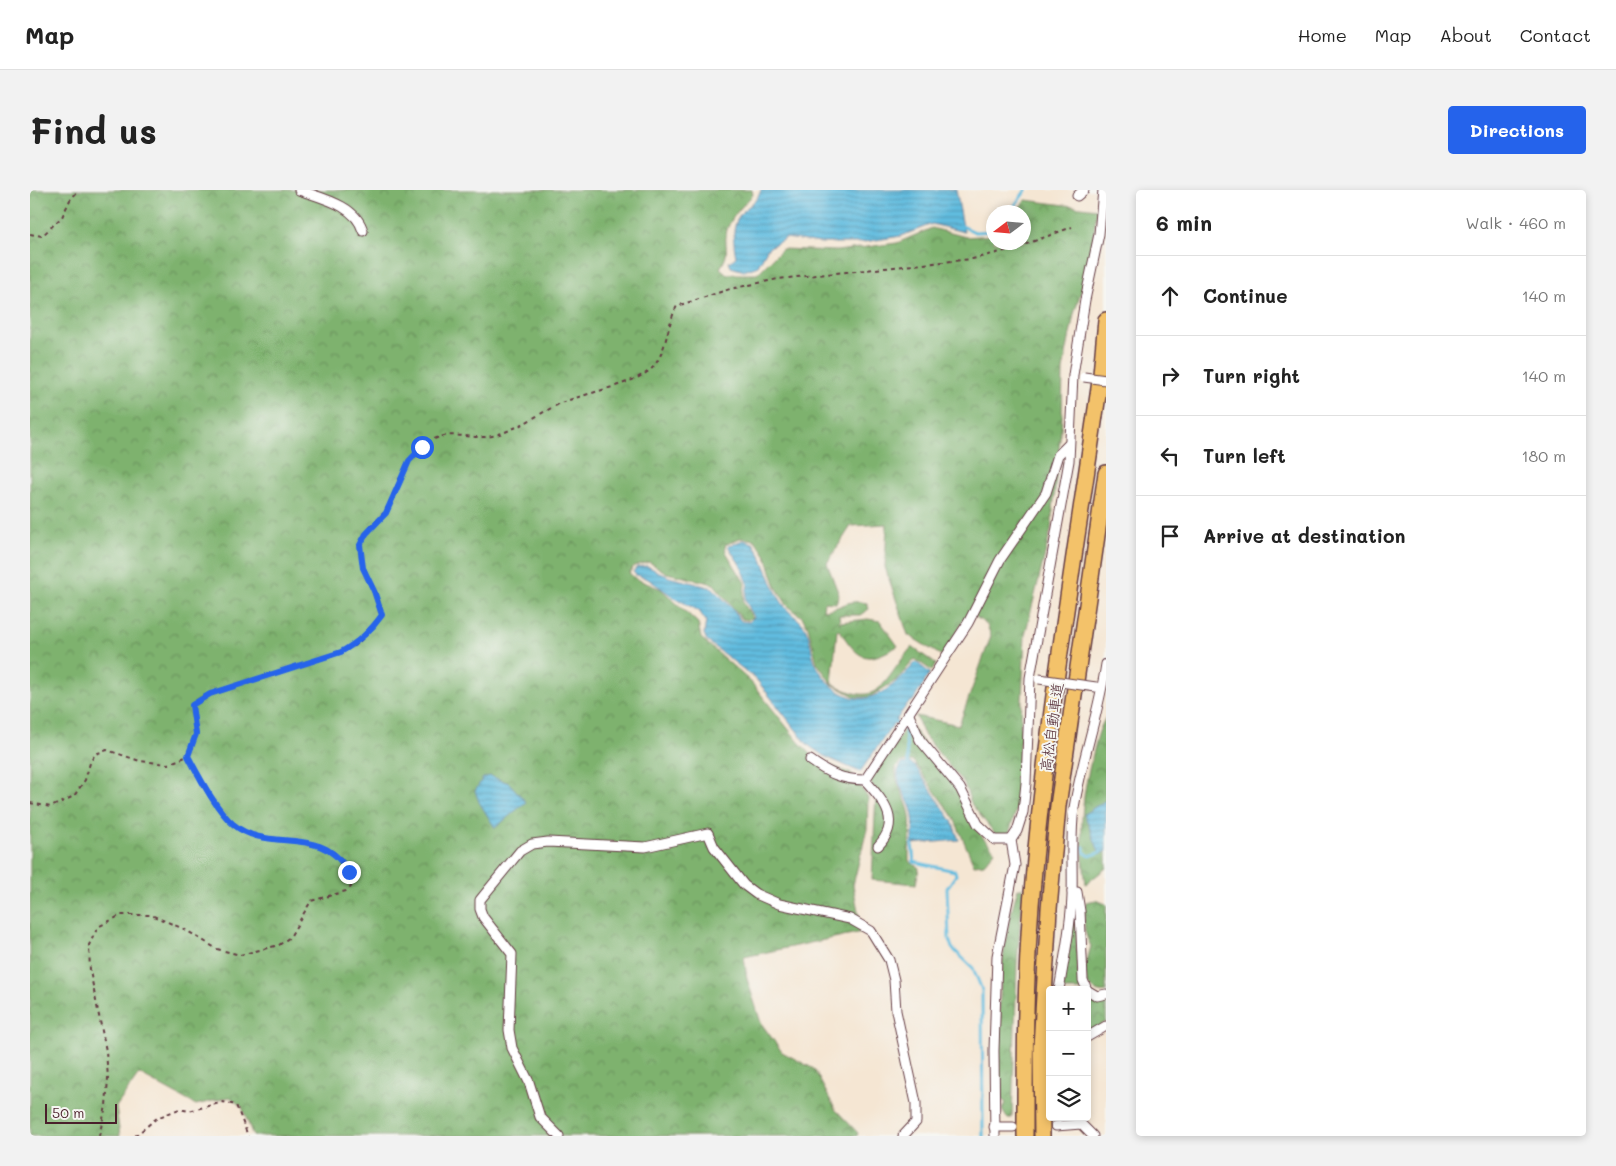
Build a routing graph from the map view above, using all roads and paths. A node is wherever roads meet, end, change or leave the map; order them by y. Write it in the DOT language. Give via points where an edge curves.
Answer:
graph roads {
  1 [pos="79,190"];
  2 [pos="299,190"];
  3 [pos="1103,190"];
  4 [pos="1072,227"];
  5 [pos="363,231"];
  6 [pos="30,234"];
  7 [pos="1106,320"];
  8 [pos="1074,376"];
  9 [pos="1106,380"];
  10 [pos="1068,445"];
  11 [pos="1106,474"];
  12 [pos="1106,664"];
  13 [pos="1034,678"];
  14 [pos="1100,687"];
  15 [pos="909,715"];
  16 [pos="188,756"];
  17 [pos="810,760"];
  18 [pos="865,780"];
  19 [pos="30,803"];
  20 [pos="1011,840"];
  21 [pos="878,846"];
  22 [pos="1072,892"];
  23 [pos="1060,986"];
  24 [pos="1085,986"];
  25 [pos="1091,992"];
  26 [pos="1106,994"];
  27 [pos="1106,1026"];
  28 [pos="1091,1035"];
  29 [pos="1080,1121"];
  30 [pos="1056,1126"];
  31 [pos="1019,1131"];
  32 [pos="995,1132"];
  33 [pos="100,1136"];
  34 [pos="135,1136"];
  35 [pos="248,1136"];
  36 [pos="559,1136"];
  37 [pos="903,1136"];
  38 [pos="1042,1136"];
  39 [pos="1093,1136"];
  1 -- 6 [label="path" via="62,217 49,230 42,236"];
  2 -- 5 [label="street" via="341,206 361,221"];
  3 -- 8 [label="street" via="1099,234"];
  4 -- 16 [label="path" via="1013,249 972,259 778,278 677,306 654,366 645,374 558,404 510,430 490,436 454,434 433,440 409,461 386,513 360,545 363,568 382,615 374,627 358,643 341,652 197,700 192,705 196,734"];
  7 -- 31 [label="highway, 高松自動車道" via="1040,804 1030,916"];
  8 -- 9 [label="street, bridge"];
  8 -- 10 [label="street"];
  10 -- 13 [label="street" via="1069,461"];
  10 -- 15 [label="street" via="1058,455 1046,493 1000,560 968,623"];
  11 -- 38 [label="highway, 高松自動車道" via="1058,806 1041,1048"];
  12 -- 14 [label="street"];
  13 -- 14 [label="street, bridge"];
  13 -- 20 [label="street" via="1023,812"];
  14 -- 22 [label="street" via="1074,808"];
  15 -- 18 [label="street"];
  15 -- 20 [label="street" via="920,740 960,788 978,824 995,840"];
  16 -- 19 [label="path" via="168,764 140,761 107,750 95,754 85,780 74,796 51,807"];
  16 -- 33 [label="path" via="204,786 232,824 260,837 317,844 330,849 349,872 351,887 311,901 290,937 279,945 240,955 217,949 184,929 151,916 121,915 98,927 89,945 90,971 106,1051 108,1078"];
  17 -- 18 [label="street" via="847,780"];
  18 -- 21 [label="street" via="879,796 890,824 888,836"];
  20 -- 32 [label="street" via="1015,865 997,956"];
  22 -- 23 [label="street"];
  22 -- 24 [label="street" via="1077,892 1080,910"];
  25 -- 26 [label="street" via="1097,996"];
  27 -- 28 [label="street"];
  29 -- 30 [label="street"];
  29 -- 39 [label="street"];
  31 -- 32 [label="street"];
  34 -- 35 [label="path" via="157,1118 179,1109 189,1111 223,1102 236,1105"];
  36 -- 37 [label="street" via="540,1117 530,1082 509,1040 512,954 483,917 480,900 520,851 532,844 646,847 708,833 714,847 744,885 756,894 779,904 850,919 872,931 889,960 896,1011 916,1103 916,1122"];
}
